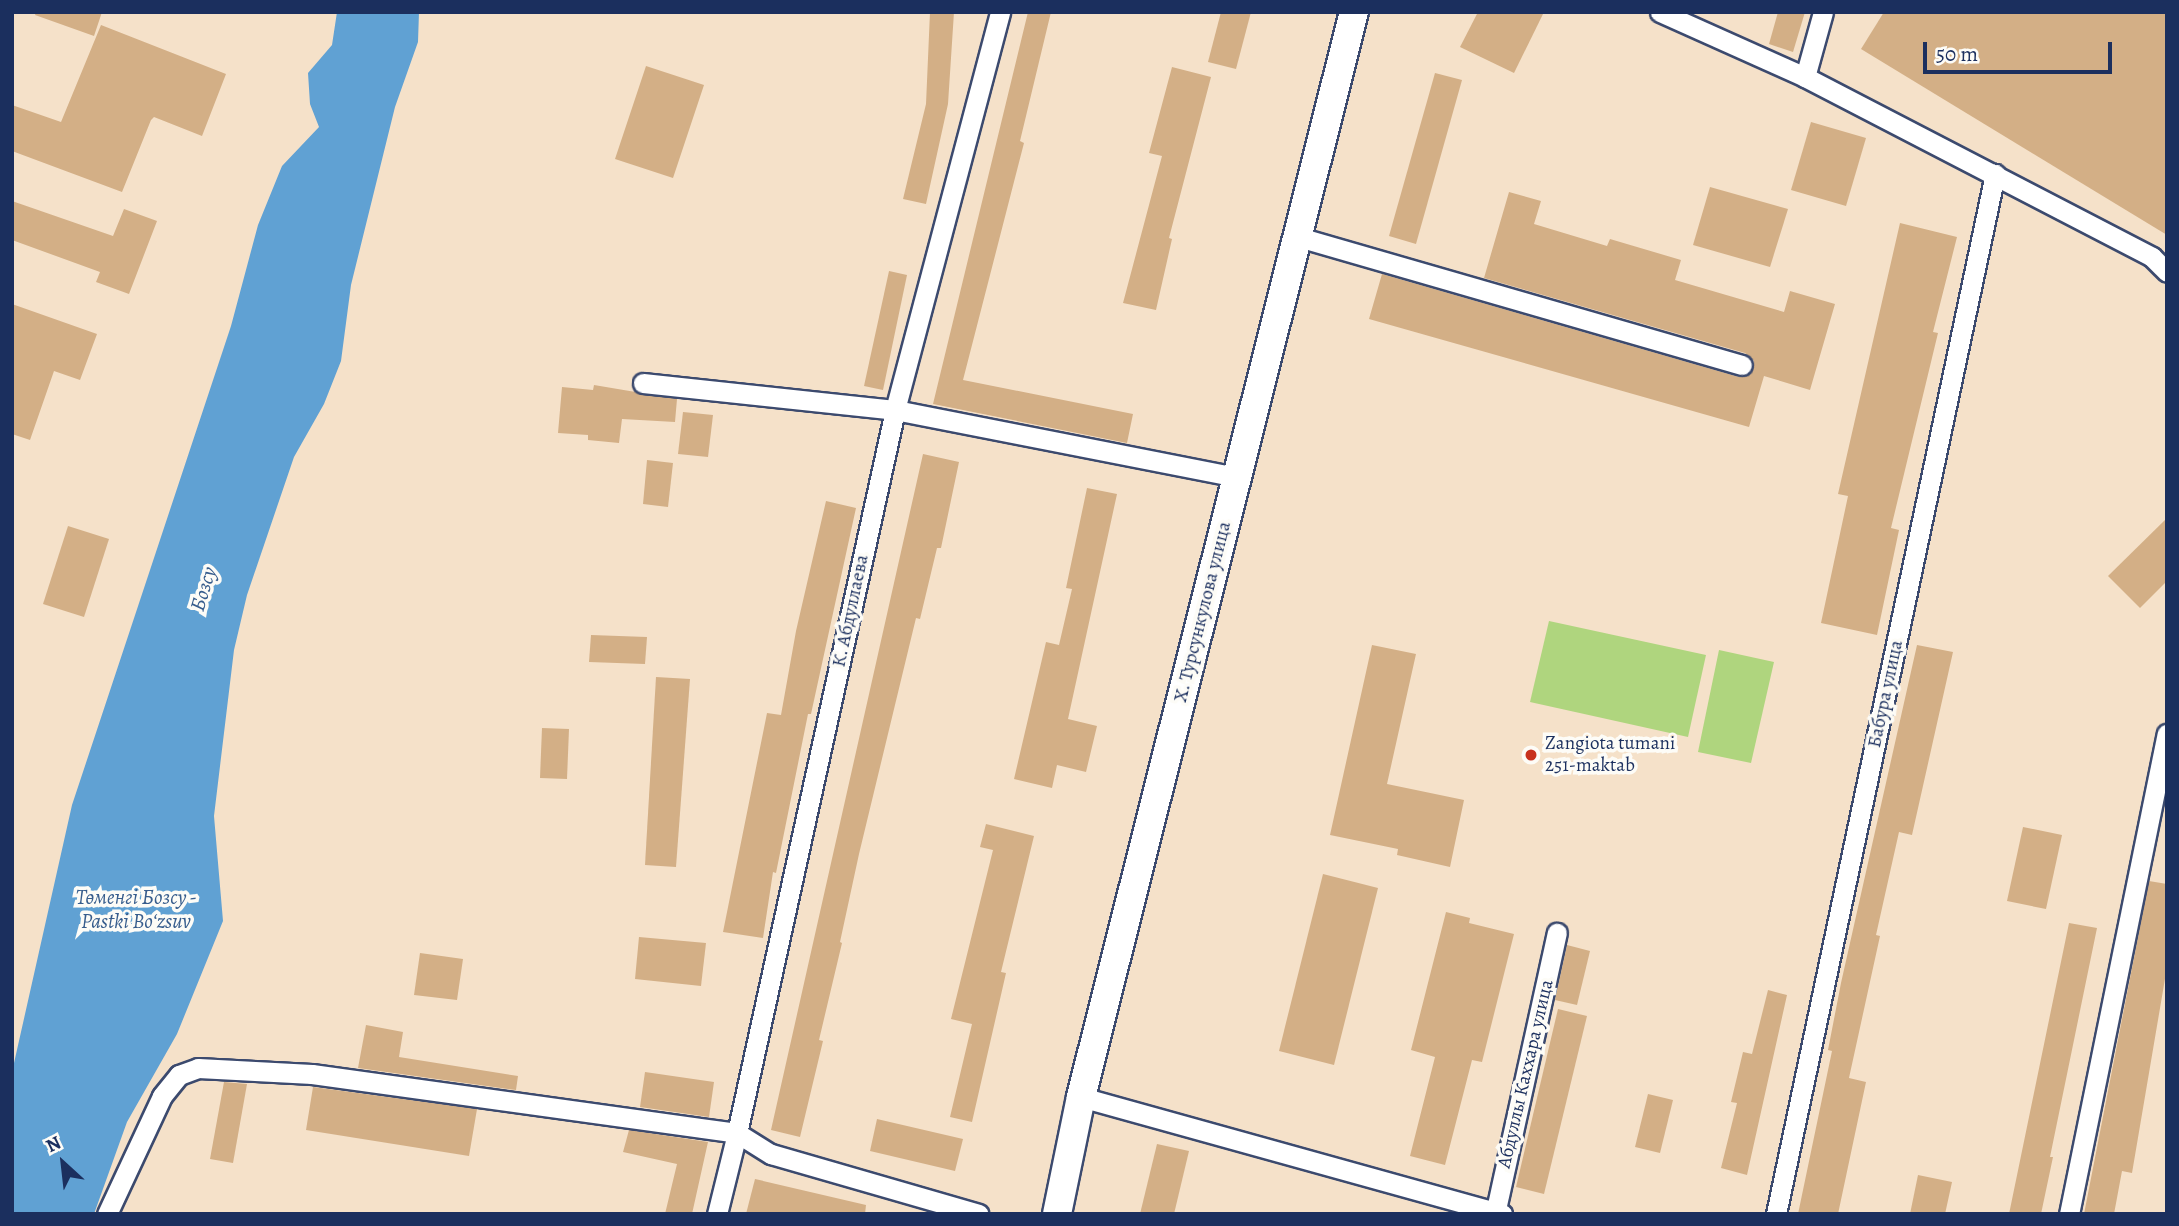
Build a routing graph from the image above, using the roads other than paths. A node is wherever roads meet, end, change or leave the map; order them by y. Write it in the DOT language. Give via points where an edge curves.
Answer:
graph roads {
  1 [pos="1000,12"];
  2 [pos="1354,12"];
  3 [pos="1660,12"];
  4 [pos="1822,12"];
  5 [pos="1805,77"];
  6 [pos="1995,174"];
  7 [pos="1295,236"];
  8 [pos="2167,272"];
  9 [pos="1742,365"];
  10 [pos="643,383"];
  11 [pos="895,410"];
  12 [pos="1237,477"];
  13 [pos="2167,734"];
  14 [pos="1557,933"];
  15 [pos="1080,1097"];
  16 [pos="737,1133"];
  17 [pos="1497,1213"];
  18 [pos="107,1214"];
  19 [pos="717,1214"];
  20 [pos="979,1214"];
  21 [pos="1057,1214"];
  22 [pos="1776,1214"];
  23 [pos="2069,1214"];
  1 -- 11 [label="street, К. Абдуллаева"];
  2 -- 7 [label="street, Х. Турсункулова улица"];
  3 -- 5 [label="street"];
  4 -- 5 [label="street"];
  5 -- 6 [label="street"];
  6 -- 8 [label="street" via="2152,257"];
  6 -- 22 [label="street, Бабура улица"];
  7 -- 9 [label="street"];
  7 -- 12 [label="street, Х. Турсункулова улица"];
  10 -- 11 [label="street"];
  11 -- 12 [label="street"];
  11 -- 16 [label="street, К. Абдуллаева"];
  12 -- 15 [label="street, Х. Турсункулова улица"];
  13 -- 23 [label="street"];
  14 -- 17 [label="street, Абдуллы Каххара улица"];
  15 -- 17 [label="street"];
  15 -- 21 [label="street, Х. Турсункулова улица"];
  16 -- 18 [label="street" via="312,1074 198,1068 179,1075 162,1096"];
  16 -- 19 [label="street, К. Абдуллаева"];
  16 -- 20 [label="street" via="771,1154"];
}
